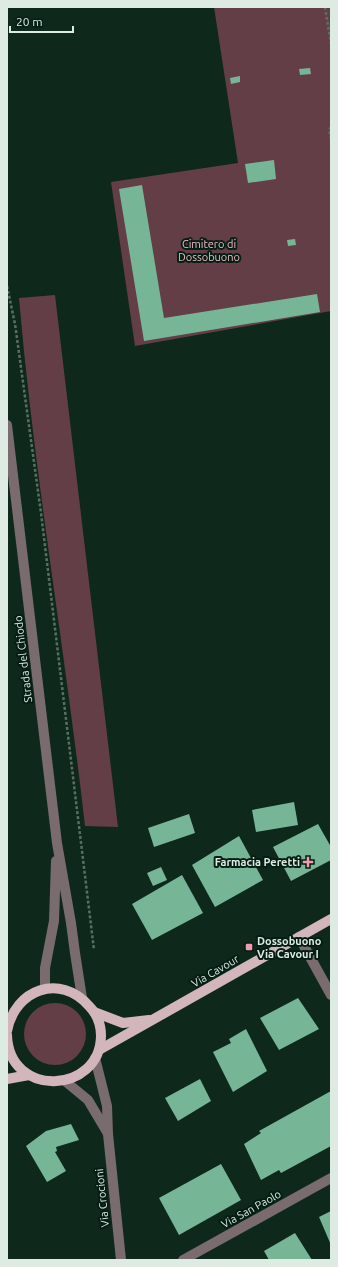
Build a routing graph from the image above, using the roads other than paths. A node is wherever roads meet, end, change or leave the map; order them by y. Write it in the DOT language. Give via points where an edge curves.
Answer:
graph roads {
  1 [pos="7,425"];
  2 [pos="57,843"];
  3 [pos="331,918"];
  4 [pos="299,936"];
  5 [pos="45,989"];
  6 [pos="331,995"];
  7 [pos="82,998"];
  8 [pos="94,1012"];
  9 [pos="153,1020"];
  10 [pos="7,1031"];
  11 [pos="7,1035"];
  12 [pos="97,1054"];
  13 [pos="29,1075"];
  14 [pos="7,1079"];
  15 [pos="65,1081"];
  16 [pos="108,1134"];
  17 [pos="331,1178"];
  18 [pos="121,1260"];
  19 [pos="183,1260"];
  1 -- 2 [label="street, Strada del Chiodo"];
  2 -- 5 [label="street, Strada del Chiodo" via="54,921 45,968"];
  2 -- 7 [label="street, Strada del Chiodo"];
  3 -- 4 [label="main road, Via Cavour"];
  4 -- 6 [label="street"];
  4 -- 9 [label="main road, Via Cavour"];
  5 -- 7 [label="main road" via="61,989"];
  5 -- 10 [label="main road" via="20,1002 13,1012"];
  7 -- 8 [label="main road"];
  8 -- 9 [label="main road, Via Cavour" via="123,1023"];
  8 -- 12 [label="main road" via="100,1024 101,1037"];
  9 -- 12 [label="main road, Via Cavour"];
  11 -- 13 [label="main road" via="14,1061"];
  12 -- 15 [label="main road, Via Cavour" via="87,1068"];
  12 -- 16 [label="street, Via Crocioni" via="107,1106"];
  13 -- 14 [label="main road"];
  13 -- 15 [label="main road" via="40,1080"];
  15 -- 16 [label="street, Via Crocioni" via="88,1100"];
  16 -- 18 [label="street, Via Crocioni"];
  17 -- 19 [label="street, Via San Paolo"];
}
